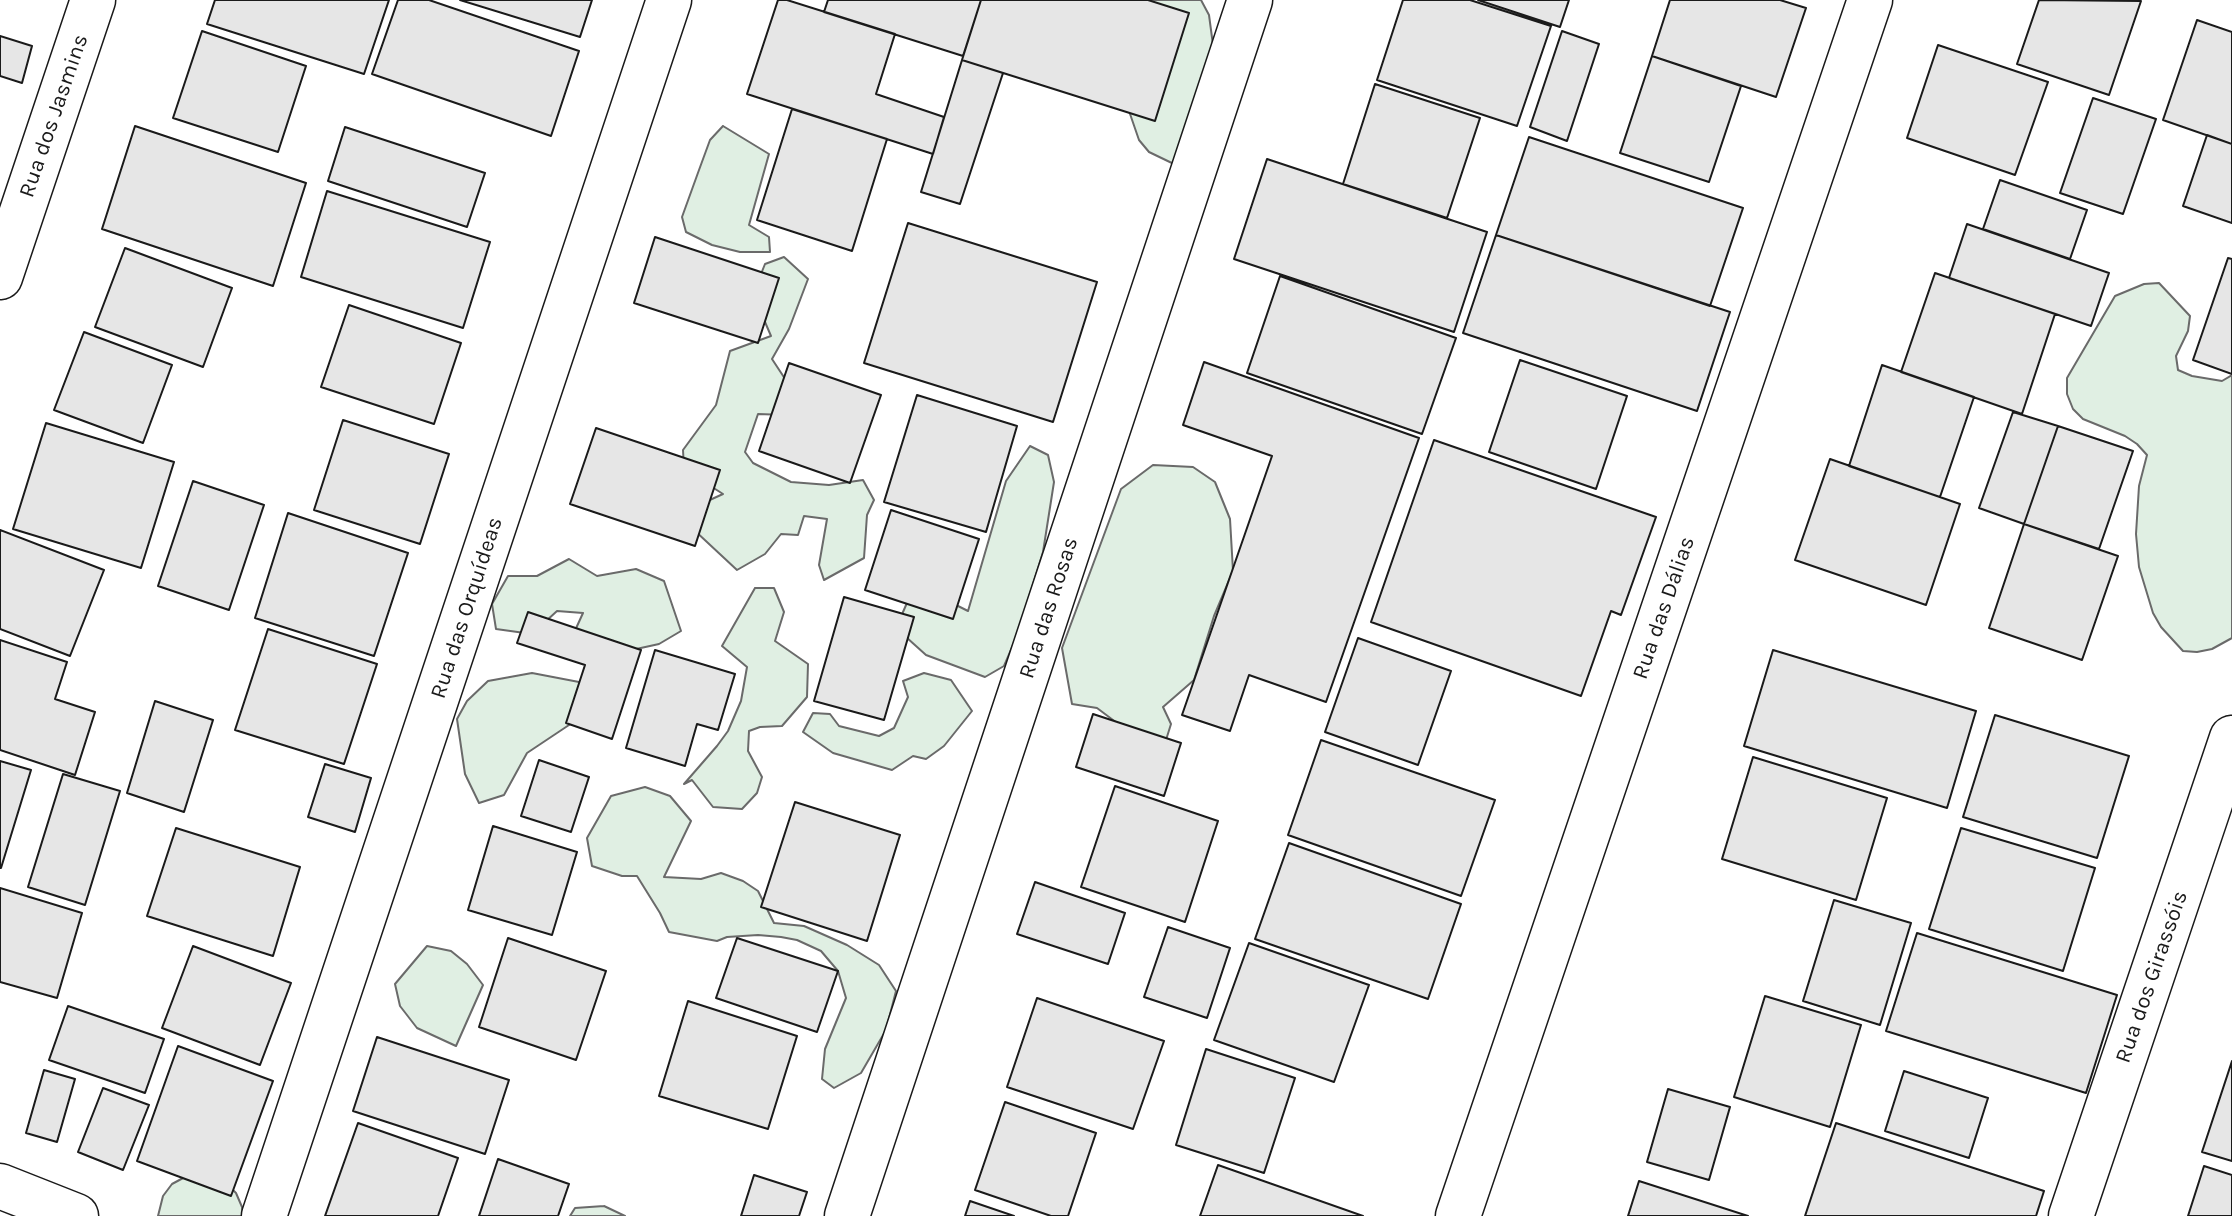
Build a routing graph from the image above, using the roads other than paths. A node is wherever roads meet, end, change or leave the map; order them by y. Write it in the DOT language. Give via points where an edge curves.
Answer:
graph roads {
  1 [pos="93,0"];
  2 [pos="669,0"];
  3 [pos="1250,0"];
  4 [pos="1870,0"];
  5 [pos="0,277"];
  6 [pos="2232,738"];
  7 [pos="0,1186"];
  8 [pos="76,1216"];
  9 [pos="264,1216"];
  10 [pos="847,1216"];
  11 [pos="1458,1216"];
  12 [pos="2071,1216"];
  1 -- 5 [label="street, Rua dos Jasmins"];
  2 -- 9 [label="street, Rua das Orquídeas"];
  3 -- 10 [label="street, Rua das Rosas"];
  4 -- 11 [label="street, Rua das Dálias"];
  6 -- 12 [label="street, Rua dos Girassóis"];
  7 -- 8 [label="street"];
}
